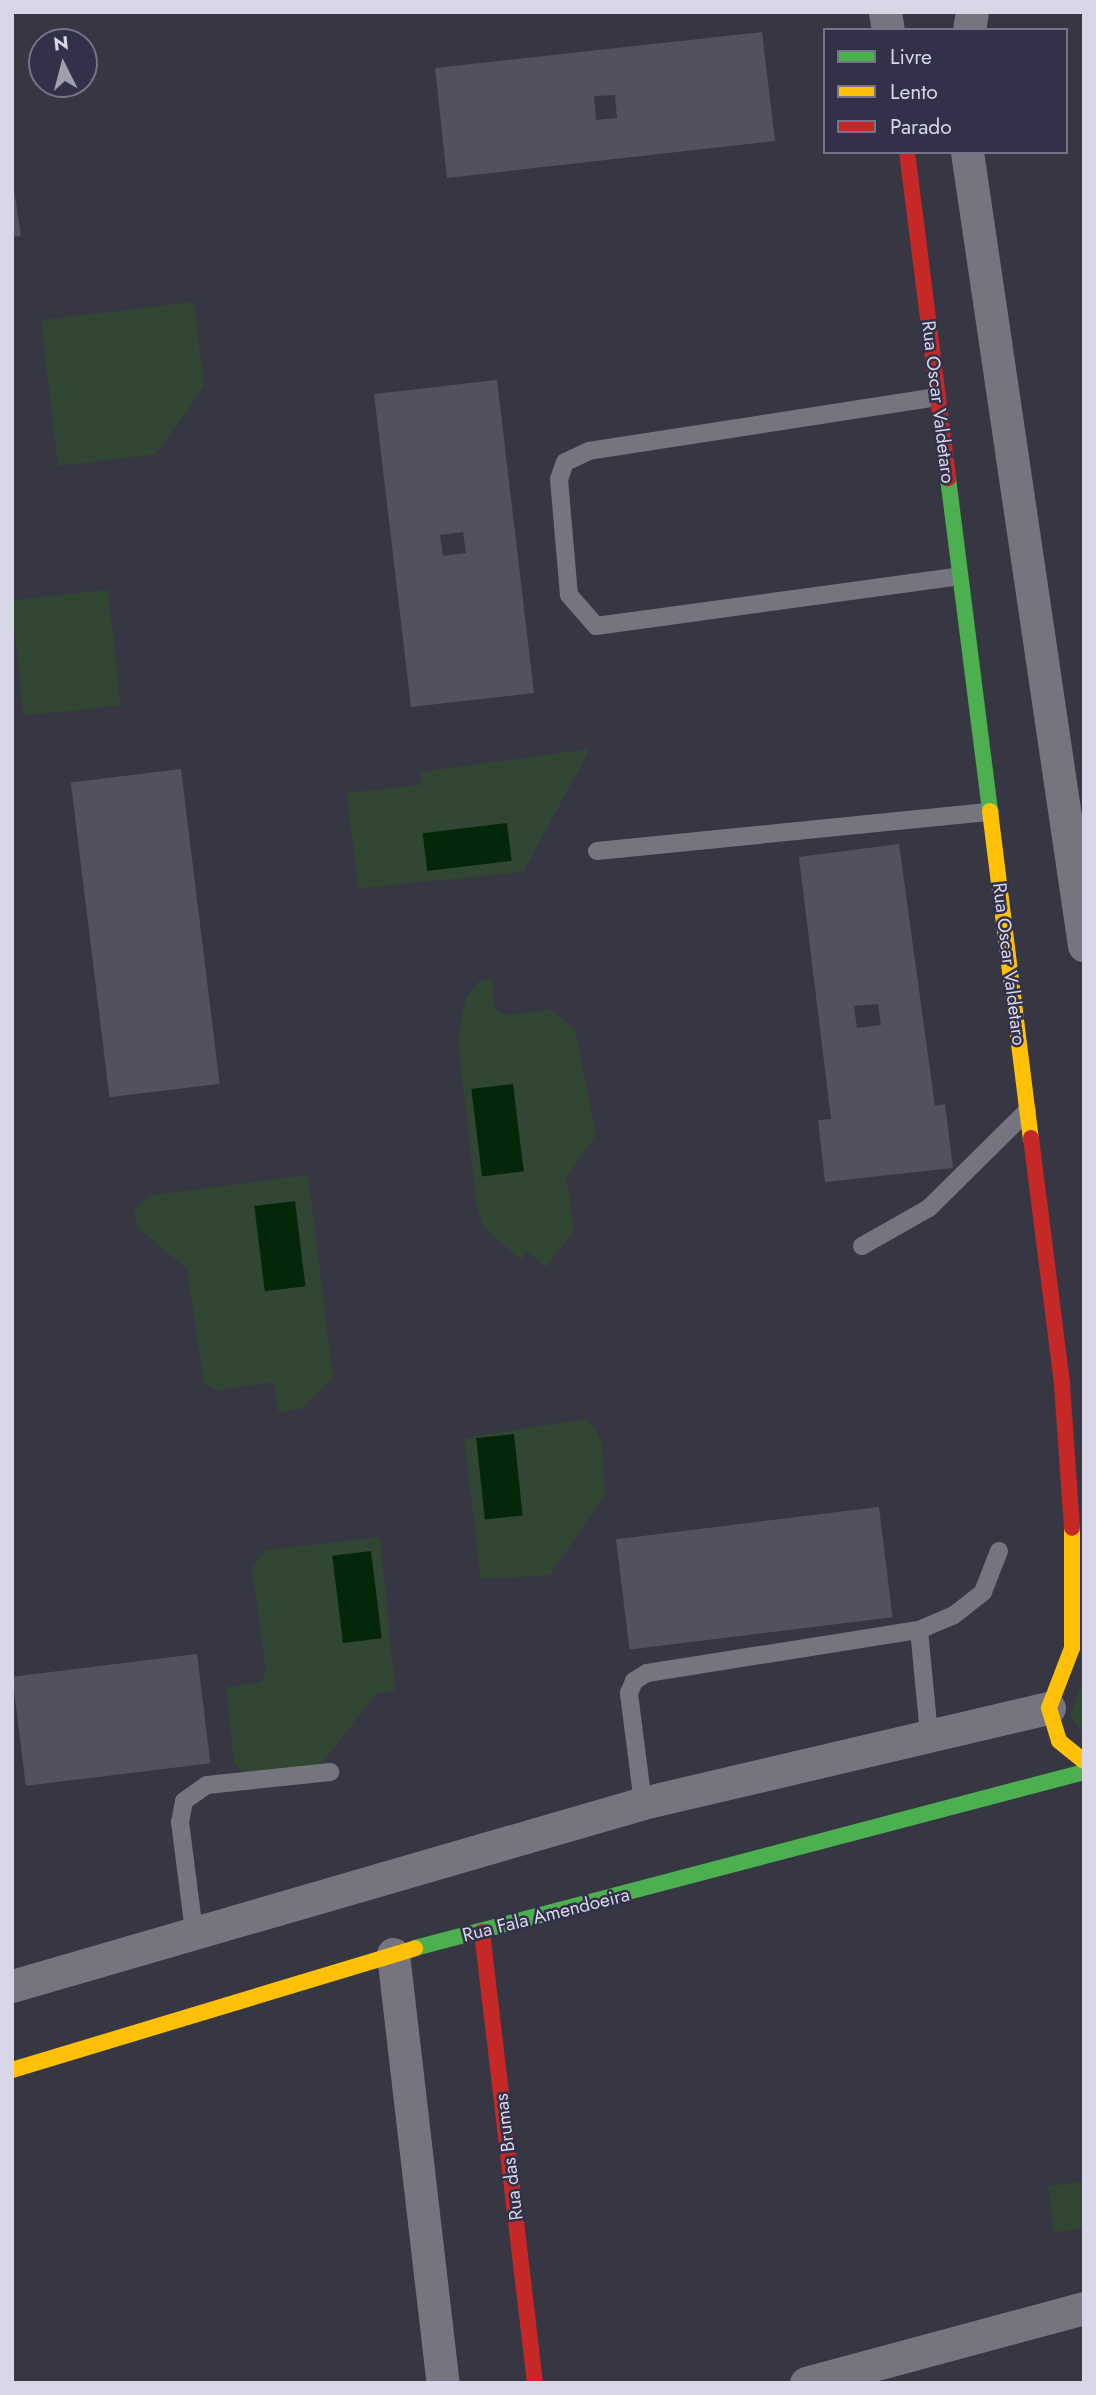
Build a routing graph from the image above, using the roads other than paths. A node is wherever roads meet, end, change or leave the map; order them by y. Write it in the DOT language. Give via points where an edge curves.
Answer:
graph roads {
  1 [pos="907,154"];
  2 [pos="967,154"];
  3 [pos="937,397"];
  4 [pos="959,576"];
  5 [pos="990,812"];
  6 [pos="597,851"];
  7 [pos="1084,945"];
  8 [pos="1027,1111"];
  9 [pos="862,1247"];
  10 [pos="999,1551"];
  11 [pos="919,1630"];
  12 [pos="1078,1647"];
  13 [pos="1049,1708"];
  14 [pos="929,1734"];
  15 [pos="1084,1761"];
  16 [pos="330,1772"];
  17 [pos="1084,1772"];
  18 [pos="643,1804"];
  19 [pos="482,1932"];
  20 [pos="195,1939"];
  21 [pos="393,1954"];
  22 [pos="12,1986"];
  23 [pos="12,2070"];
  24 [pos="1084,2308"];
  25 [pos="443,2383"];
  26 [pos="535,2383"];
  27 [pos="806,2383"];
  1 -- 3 [label="street, Rua Oscar Valdetaro"];
  2 -- 7 [label="street"];
  3 -- 4 [label="street, Rua Oscar Valdetaro"];
  3 -- 4 [label="lane" via="589,451 565,462 559,479 569,595 596,626"];
  4 -- 5 [label="street, Rua Oscar Valdetaro"];
  5 -- 6 [label="lane"];
  5 -- 8 [label="street, Rua Oscar Valdetaro"];
  8 -- 9 [label="lane" via="929,1208"];
  8 -- 12 [label="street, Rua Oscar Valdetaro" via="1062,1385"];
  10 -- 11 [label="lane" via="983,1592 954,1615"];
  11 -- 14 [label="lane"];
  11 -- 18 [label="lane" via="647,1673 634,1681 629,1693"];
  12 -- 13 [label="street, Rua Oscar Valdetaro"];
  13 -- 14 [label="street"];
  13 -- 15 [label="street" via="1059,1741"];
  14 -- 18 [label="street"];
  16 -- 20 [label="lane" via="207,1785 184,1801 180,1822"];
  17 -- 19 [label="street, Rua Fala Amendoeira"];
  18 -- 20 [label="street"];
  19 -- 21 [label="street, Rua Fala Amendoeira"];
  19 -- 26 [label="street, Rua das Brumas"];
  20 -- 22 [label="street"];
  21 -- 23 [label="street, Rua Fala Amendoeira"];
  21 -- 25 [label="street"];
  24 -- 27 [label="street"];
}
